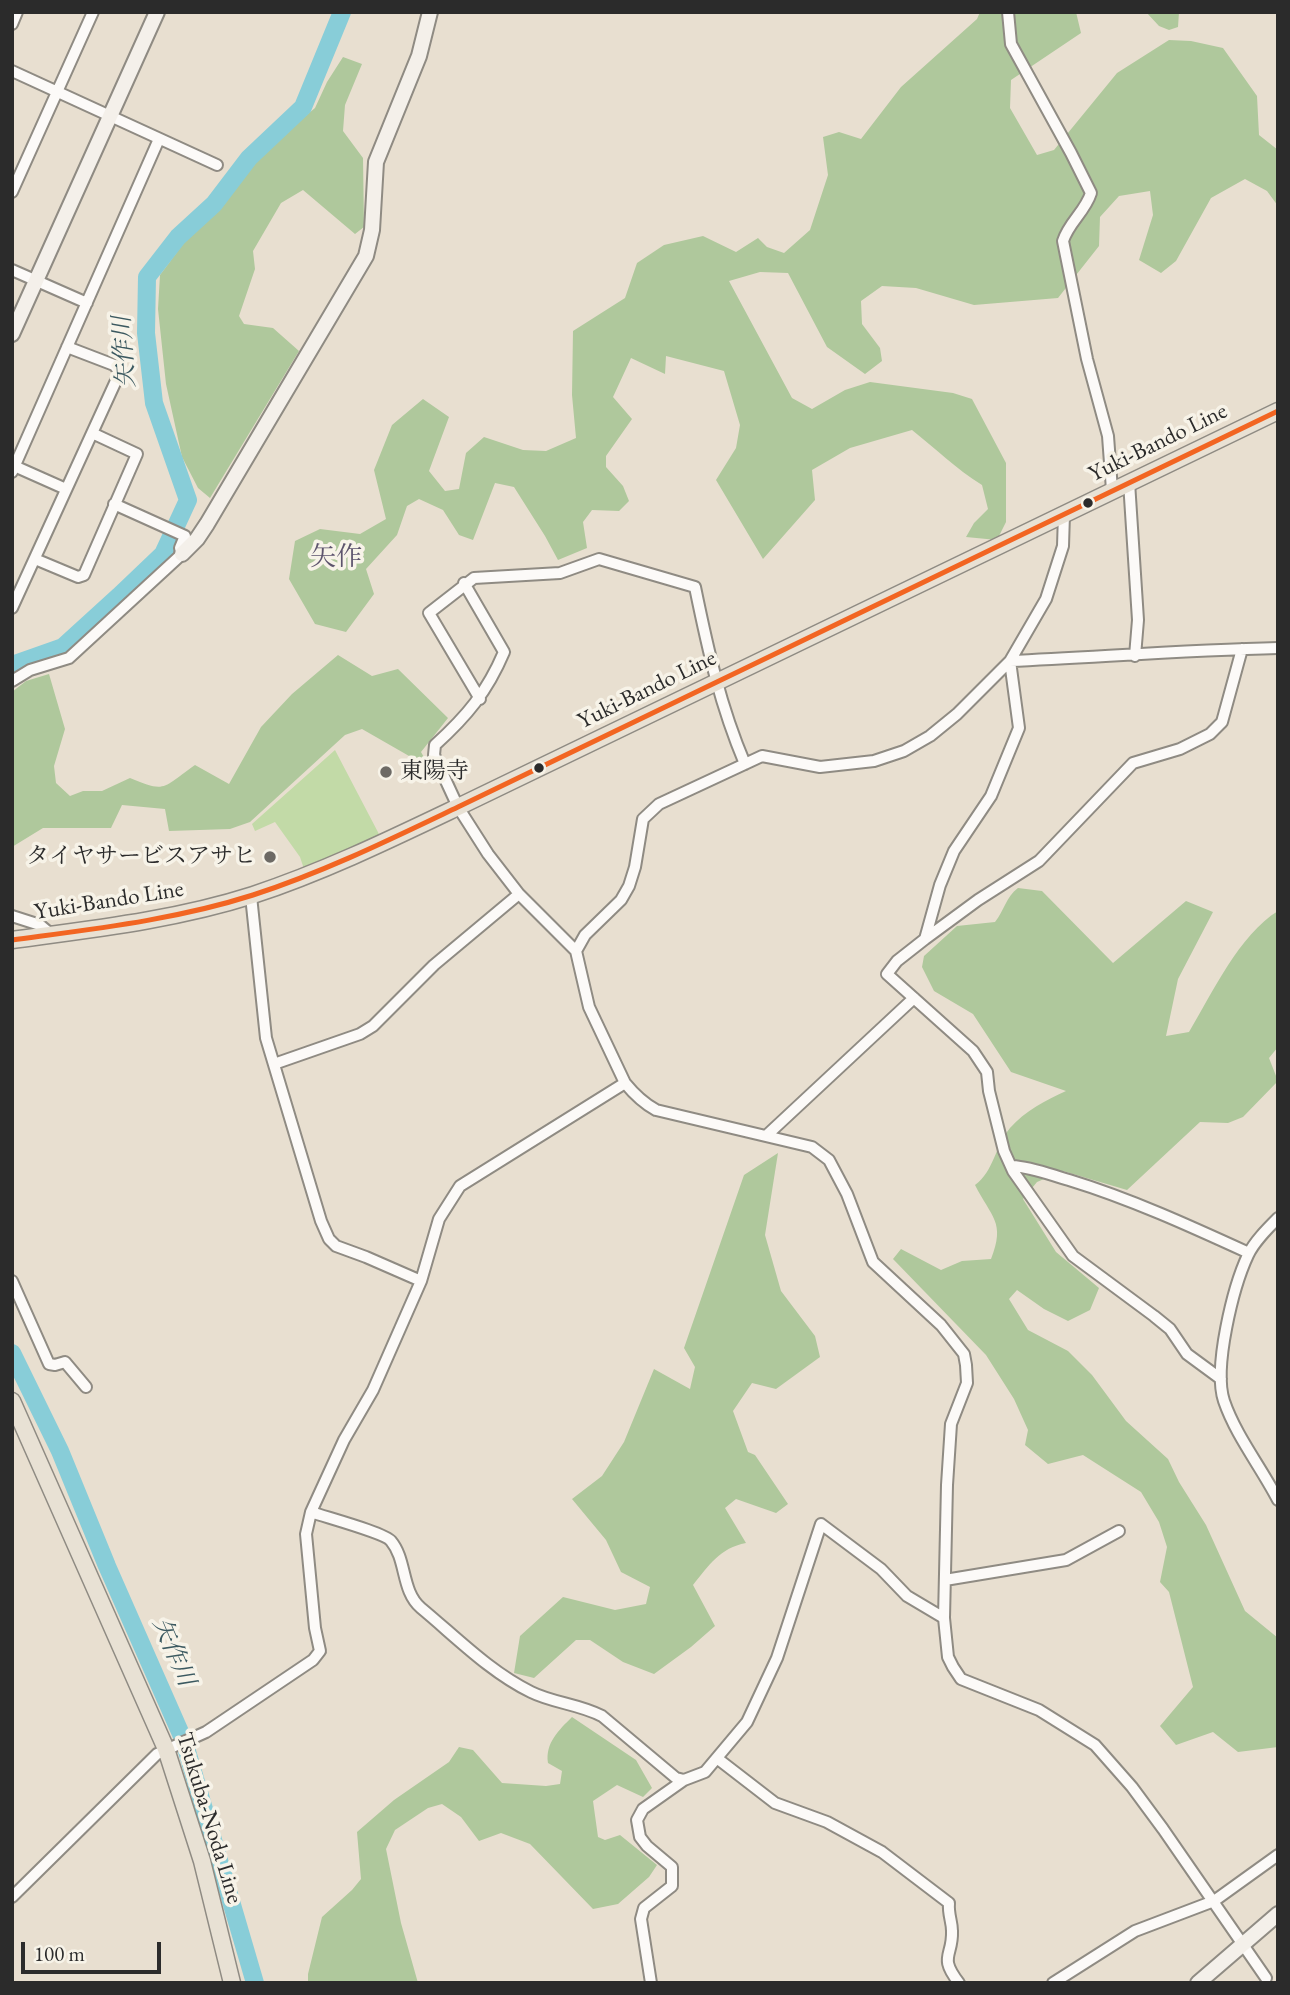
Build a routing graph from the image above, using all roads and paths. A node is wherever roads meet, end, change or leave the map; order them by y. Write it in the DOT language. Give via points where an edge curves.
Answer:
graph roads {
  1 [pos="18,12"];
  2 [pos="93,12"];
  3 [pos="157,12"];
  4 [pos="430,12"];
  5 [pos="1008,12"];
  6 [pos="12,24"];
  7 [pos="12,71"];
  8 [pos="58,92"];
  9 [pos="110,116"];
  10 [pos="159,139"];
  11 [pos="217,165"];
  12 [pos="12,192"];
  13 [pos="12,270"];
  14 [pos="36,280"];
  15 [pos="87,303"];
  16 [pos="12,334"];
  17 [pos="67,347"];
  18 [pos="1278,411"];
  19 [pos="92,433"];
  20 [pos="13,467"];
  21 [pos="1129,482"];
  22 [pos="66,489"];
  23 [pos="1112,491"];
  24 [pos="114,504"];
  25 [pos="1064,514"];
  26 [pos="182,554"];
  27 [pos="35,559"];
  28 [pos="464,583"];
  29 [pos="12,608"];
  30 [pos="1278,648"];
  31 [pos="1242,649"];
  32 [pos="1135,656"];
  33 [pos="1010,661"];
  34 [pos="12,681"];
  35 [pos="715,681"];
  36 [pos="480,699"];
  37 [pos="745,764"];
  38 [pos="458,807"];
  39 [pos="519,894"];
  40 [pos="251,896"];
  41 [pos="12,916"];
  42 [pos="52,934"];
  43 [pos="925,939"];
  44 [pos="12,940"];
  45 [pos="576,951"];
  46 [pos="914,998"];
  47 [pos="274,1064"];
  48 [pos="625,1083"];
  49 [pos="767,1135"];
  50 [pos="1012,1166"];
  51 [pos="1278,1218"];
  52 [pos="1249,1253"];
  53 [pos="12,1281"];
  54 [pos="421,1281"];
  55 [pos="1221,1380"];
  56 [pos="86,1387"];
  57 [pos="12,1401"];
  58 [pos="1278,1500"];
  59 [pos="311,1512"];
  60 [pos="1119,1531"];
  61 [pos="945,1580"];
  62 [pos="944,1618"];
  63 [pos="170,1747"];
  64 [pos="718,1759"];
  65 [pos="684,1780"];
  66 [pos="1278,1855"];
  67 [pos="12,1897"];
  68 [pos="1214,1901"];
  69 [pos="1278,1914"];
  70 [pos="1243,1944"];
  71 [pos="1266,1978"];
  72 [pos="232,1983"];
  73 [pos="651,1983"];
  74 [pos="959,1983"];
  75 [pos="1053,1983"];
  76 [pos="1198,1983"];
  1 -- 6 [label="street"];
  2 -- 8 [label="street"];
  3 -- 9 [label="street"];
  4 -- 26 [label="street" via="419,56 376,162 366,257 207,524"];
  5 -- 23 [label="street" via="1011,44 1091,193 1063,241 1108,436"];
  7 -- 8 [label="street"];
  8 -- 9 [label="street"];
  8 -- 12 [label="street"];
  9 -- 10 [label="street"];
  9 -- 14 [label="street"];
  10 -- 11 [label="street"];
  10 -- 15 [label="street"];
  13 -- 14 [label="street"];
  14 -- 15 [label="street"];
  14 -- 16 [label="street"];
  15 -- 17 [label="street"];
  17 -- 19 [label="street" via="114,365 120,372"];
  17 -- 20 [label="street"];
  18 -- 21 [label="main road, Yuki-Bando Line"];
  19 -- 22 [label="street"];
  19 -- 24 [label="street" via="137,454"];
  20 -- 22 [label="street"];
  21 -- 23 [label="main road, Yuki-Bando Line"];
  21 -- 32 [label="street" via="1138,620"];
  22 -- 27 [label="street"];
  23 -- 25 [label="main road, Yuki-Bando Line"];
  24 -- 26 [label="street" via="185,536"];
  24 -- 27 [label="street" via="84,575 78,577"];
  25 -- 33 [label="street" via="1063,546 1046,599"];
  25 -- 35 [label="main road, Yuki-Bando Line"];
  26 -- 34 [label="street" via="69,658"];
  27 -- 29 [label="street"];
  28 -- 35 [label="street" via="474,578 559,573 599,559 695,587"];
  28 -- 36 [label="street" via="504,652"];
  28 -- 36 [label="street" via="429,613"];
  30 -- 31 [label="street"];
  31 -- 32 [label="street"];
  31 -- 43 [label="street" via="1222,722 1210,734 1195,744 1133,763 1039,861"];
  32 -- 33 [label="street"];
  33 -- 37 [label="street" via="957,714 904,751 874,761 820,767 762,756"];
  33 -- 43 [label="street" via="1019,728 992,796 954,851"];
  35 -- 37 [label="street"];
  35 -- 38 [label="main road, Yuki-Bando Line"];
  36 -- 38 [label="street" via="435,746 434,755"];
  37 -- 45 [label="street" via="659,804 643,819 629,886"];
  38 -- 39 [label="street"];
  38 -- 40 [label="main road, Yuki-Bando Line"];
  39 -- 45 [label="street"];
  39 -- 47 [label="street" via="434,965 373,1026"];
  40 -- 42 [label="main road, Yuki-Bando Line" via="155,919"];
  40 -- 47 [label="street" via="265,1027"];
  41 -- 42 [label="street"];
  42 -- 44 [label="main road, Yuki-Bando Line"];
  43 -- 46 [label="street" via="887,974"];
  45 -- 48 [label="street" via="589,1007"];
  46 -- 49 [label="street"];
  46 -- 50 [label="street" via="972,1051 987,1072 1004,1151"];
  47 -- 54 [label="street" via="329,1239"];
  48 -- 49 [label="street" via="656,1110"];
  48 -- 54 [label="street" via="460,1186 439,1219"];
  49 -- 61 [label="street" via="812,1147 829,1160 873,1262 941,1325 964,1354 967,1383 951,1424"];
  50 -- 52 [label="street" via="1090,1186"];
  50 -- 55 [label="street" via="1073,1256 1170,1329 1186,1354"];
  51 -- 52 [label="street"];
  52 -- 55 [label="street" via="1236,1286"];
  53 -- 56 [label="street" via="49,1364 65,1362"];
  54 -- 59 [label="street" via="373,1390"];
  55 -- 58 [label="street" via="1231,1416"];
  57 -- 63 [label="main road, Tsukuba-Noda Line"];
  59 -- 63 [label="street" via="306,1534 320,1651 220,1724"];
  59 -- 65 [label="street" via="390,1540 418,1605 482,1659 532,1693 602,1716"];
  60 -- 61 [label="street" via="1066,1560"];
  61 -- 62 [label="street"];
  62 -- 64 [label="street" via="907,1596 881,1569 821,1524 777,1658 747,1722"];
  62 -- 68 [label="street" via="948,1657 961,1679 1039,1710 1096,1745"];
  63 -- 67 [label="street" via="157,1754"];
  63 -- 72 [label="main road, Tsukuba-Noda Line"];
  64 -- 65 [label="street" via="705,1772"];
  64 -- 74 [label="street" via="775,1803 827,1822 882,1852 949,1903 948,1970"];
  65 -- 73 [label="street" via="643,1810 637,1820 640,1838 672,1867 672,1886 644,1908 641,1919"];
  66 -- 68 [label="street"];
  68 -- 70 [label="street"];
  68 -- 75 [label="street" via="1135,1931"];
  69 -- 70 [label="street"];
  70 -- 71 [label="street"];
  70 -- 76 [label="street"];
}
